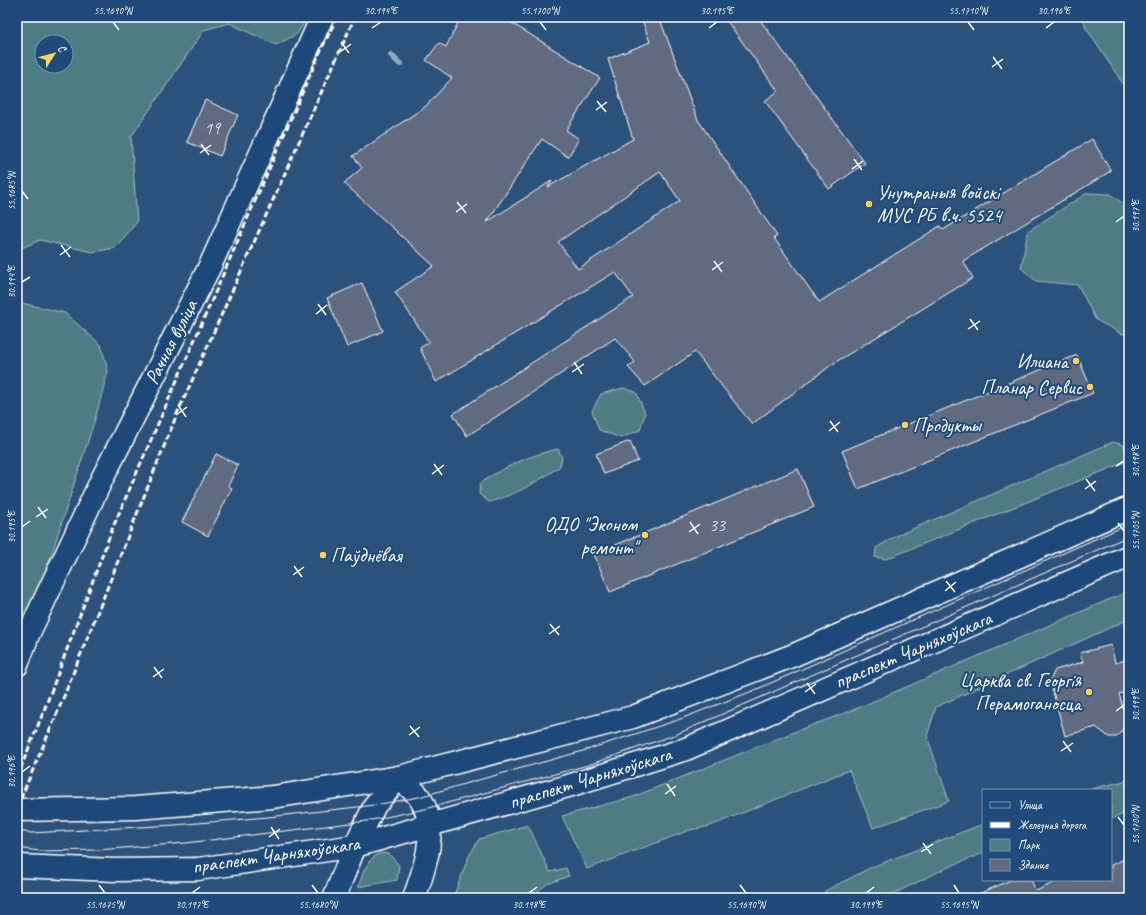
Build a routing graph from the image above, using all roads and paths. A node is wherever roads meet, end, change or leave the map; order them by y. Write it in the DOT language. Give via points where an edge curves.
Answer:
graph roads {
  1 [pos="322,17"];
  2 [pos="1129,508"];
  3 [pos="1129,556"];
  4 [pos="17,666"];
  5 [pos="399,778"];
  6 [pos="17,810"];
  7 [pos="430,824"];
  8 [pos="355,846"];
  9 [pos="17,866"];
  10 [pos="334,898"];
  11 [pos="414,898"];
  1 -- 4 [label="main road, Рачная вуліца" via="210,266 101,481 28,635"];
  2 -- 5 [label="main road" via="794,655 633,717"];
  3 -- 7 [label="main road, праспект Чарняхоўскага" via="686,749 568,786"];
  5 -- 6 [label="main road" via="265,798 136,808"];
  5 -- 7 [label="main road" via="419,797"];
  5 -- 8 [label="main road" via="375,805"];
  7 -- 8 [label="main road, праспект Чарняхоўскага"];
  7 -- 11 [label="main road" via="430,841"];
  8 -- 9 [label="main road, праспект Чарняхоўскага" via="198,869 116,870"];
  8 -- 10 [label="main road"];
}
